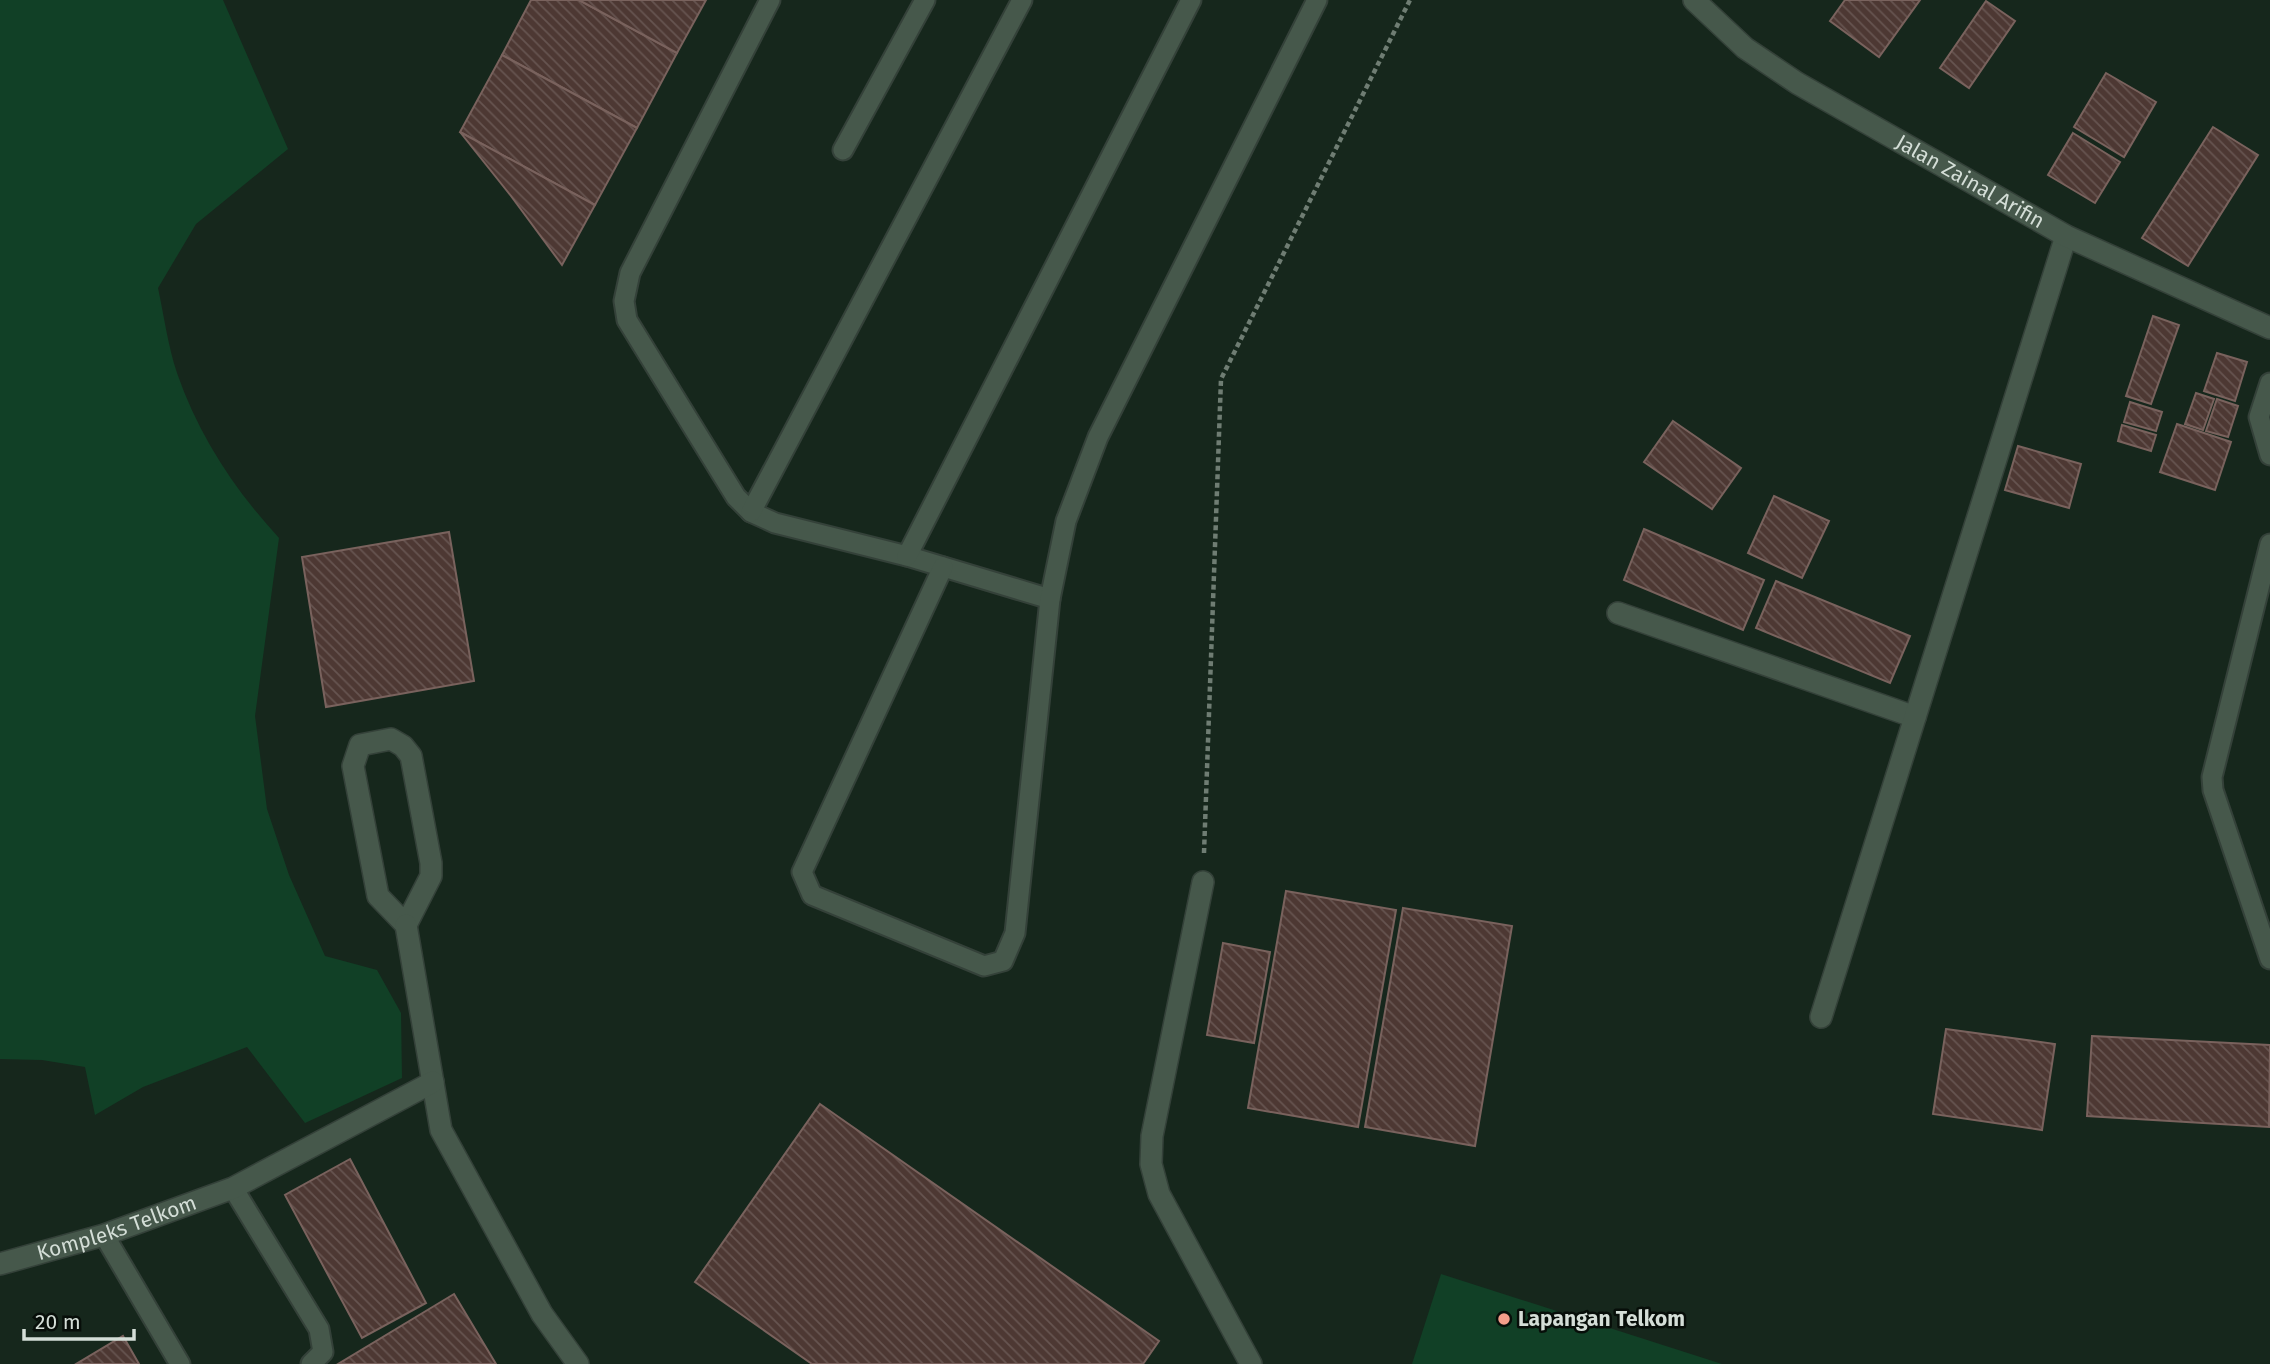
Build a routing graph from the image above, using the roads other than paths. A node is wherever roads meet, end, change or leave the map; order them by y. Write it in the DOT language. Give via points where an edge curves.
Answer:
graph roads {
  1 [pos="771,0"];
  2 [pos="925,0"];
  3 [pos="1022,0"];
  4 [pos="1191,0"];
  5 [pos="1317,0"];
  6 [pos="1694,0"];
  7 [pos="843,150"];
  8 [pos="2066,236"];
  9 [pos="2270,328"];
  10 [pos="2270,383"];
  11 [pos="2270,455"];
  12 [pos="751,512"];
  13 [pos="2270,544"];
  14 [pos="907,556"];
  15 [pos="943,567"];
  16 [pos="1050,599"];
  17 [pos="1618,613"];
  18 [pos="1915,717"];
  19 [pos="1203,882"];
  20 [pos="406,925"];
  21 [pos="2270,960"];
  22 [pos="1821,1017"];
  23 [pos="433,1082"];
  24 [pos="233,1188"];
  25 [pos="104,1235"];
  26 [pos="0,1264"];
  27 [pos="180,1364"];
  28 [pos="311,1364"];
  29 [pos="578,1364"];
  30 [pos="1251,1364"];
  1 -- 12 [label="lane" via="630,273 624,301 627,320 638,339 736,497"];
  2 -- 7 [label="lane"];
  3 -- 12 [label="lane"];
  4 -- 14 [label="lane"];
  5 -- 16 [label="lane" via="1098,437 1066,521"];
  6 -- 8 [label="street, Jalan Zainal Arifin" via="1745,48 1797,83"];
  8 -- 9 [label="street, Jalan Zainal Arifin"];
  8 -- 18 [label="street"];
  10 -- 11 [label="lane" via="2259,417"];
  12 -- 14 [label="lane" via="775,523"];
  13 -- 21 [label="lane" via="2212,777"];
  14 -- 15 [label="lane"];
  15 -- 16 [label="lane"];
  15 -- 16 [label="lane" via="802,872 812,895 984,966 1003,961 1015,933"];
  17 -- 18 [label="street"];
  18 -- 22 [label="street"];
  19 -- 30 [label="street" via="1152,1136 1151,1164 1159,1194"];
  20 -- 20 [label="street" via="378,897 354,766 360,745 391,739 411,756 431,863 431,876"];
  20 -- 23 [label="street"];
  23 -- 24 [label="street, Kompleks Telkom"];
  23 -- 29 [label="street" via="451,1151 542,1314"];
  24 -- 25 [label="street, Kompleks Telkom"];
  24 -- 28 [label="lane" via="319,1329 323,1352"];
  25 -- 26 [label="street, Kompleks Telkom"];
  25 -- 27 [label="lane"];
}
